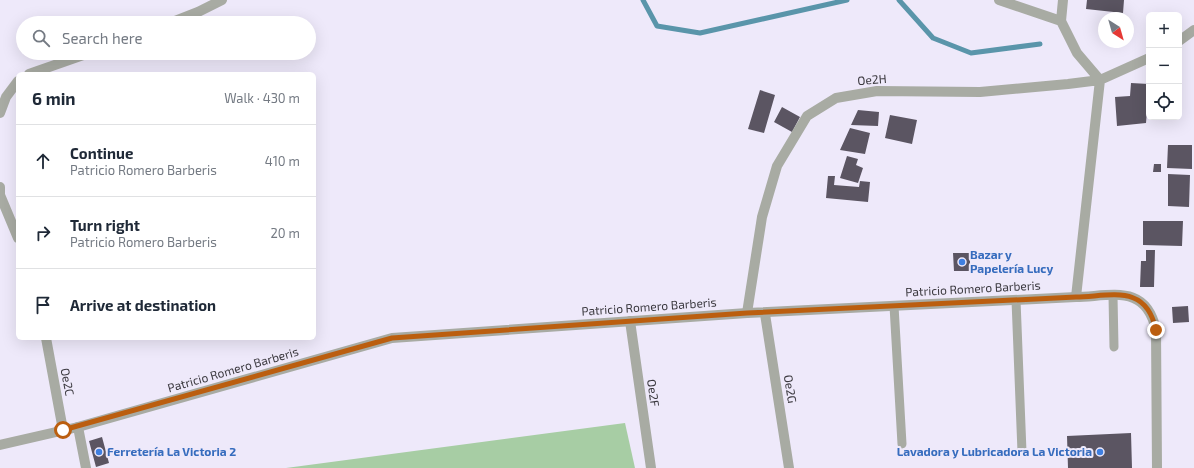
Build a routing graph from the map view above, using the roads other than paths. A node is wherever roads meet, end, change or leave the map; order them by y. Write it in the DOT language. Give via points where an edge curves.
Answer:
graph roads {
  1 [pos="222,0"];
  2 [pos="999,0"];
  3 [pos="1062,0"];
  4 [pos="188,16"];
  5 [pos="1061,21"];
  6 [pos="1194,30"];
  7 [pos="1182,38"];
  8 [pos="1146,59"];
  9 [pos="69,60"];
  10 [pos="35,72"];
  11 [pos="1100,80"];
  12 [pos="16,84"];
  13 [pos="0,113"];
  14 [pos="0,187"];
  15 [pos="16,233"];
  16 [pos="1113,296"];
  17 [pos="1076,297"];
  18 [pos="1016,300"];
  19 [pos="894,306"];
  20 [pos="747,313"];
  21 [pos="765,314"];
  22 [pos="630,321"];
  23 [pos="46,340"];
  24 [pos="1114,347"];
  25 [pos="78,427"];
  26 [pos="63,430"];
  27 [pos="902,444"];
  28 [pos="0,445"];
  29 [pos="1022,452"];
  30 [pos="86,468"];
  31 [pos="651,468"];
  32 [pos="789,468"];
  33 [pos="1157,468"];
  1 -- 4 [label="street"];
  2 -- 5 [label="street"];
  3 -- 5 [label="street"];
  5 -- 11 [label="street" via="1077,53"];
  6 -- 7 [label="street"];
  8 -- 11 [label="street, Oe2H"];
  9 -- 10 [label="street"];
  11 -- 17 [label="street"];
  11 -- 20 [label="street, Oe2H" via="980,92 877,91 836,98 807,116 777,166 762,217"];
  12 -- 13 [label="street" via="6,97"];
  14 -- 15 [label="street" via="0,196"];
  16 -- 17 [label="street, Patricio Romero Barberis"];
  16 -- 24 [label="lane"];
  16 -- 33 [label="street, Patricio Romero Barberis" via="1129,296 1140,300 1149,309 1154,320"];
  17 -- 18 [label="street, Patricio Romero Barberis"];
  18 -- 19 [label="street, Patricio Romero Barberis"];
  18 -- 29 [label="lane"];
  19 -- 21 [label="street, Patricio Romero Barberis"];
  19 -- 27 [label="lane"];
  20 -- 21 [label="street, Patricio Romero Barberis"];
  20 -- 22 [label="street, Patricio Romero Barberis"];
  21 -- 32 [label="street, Oe2G"];
  22 -- 25 [label="street, Patricio Romero Barberis" via="392,338"];
  22 -- 31 [label="street, Oe2F"];
  23 -- 26 [label="street, Oe2C"];
  25 -- 26 [label="street, Patricio Romero Barberis"];
  25 -- 30 [label="street"];
  26 -- 28 [label="street, Patricio Romero Barberis"];
}
